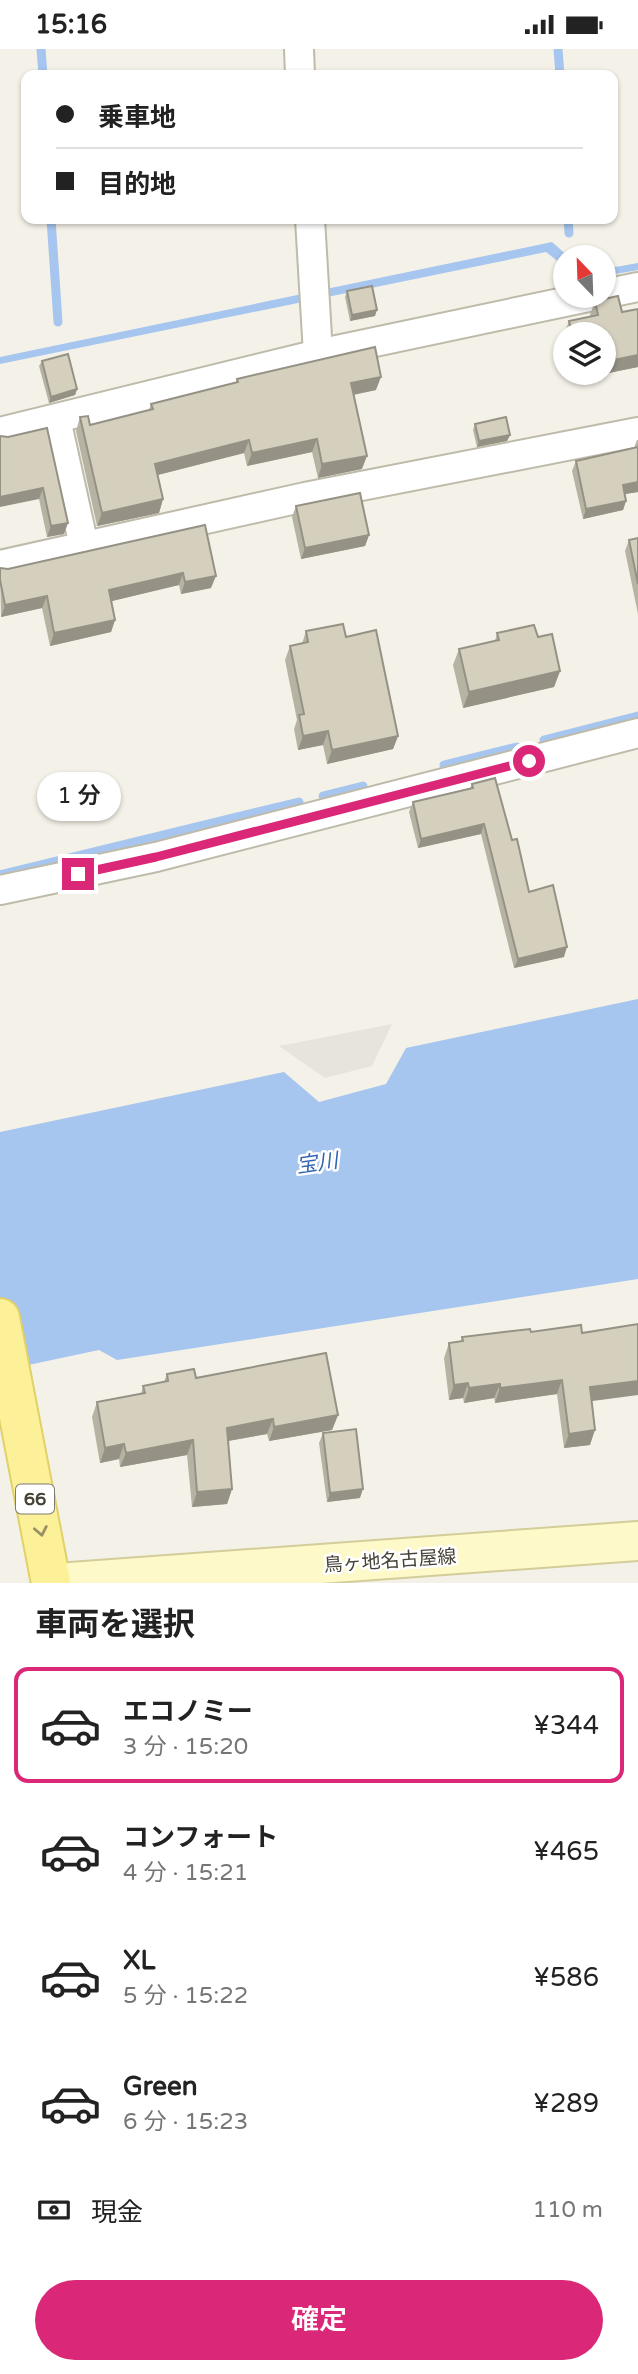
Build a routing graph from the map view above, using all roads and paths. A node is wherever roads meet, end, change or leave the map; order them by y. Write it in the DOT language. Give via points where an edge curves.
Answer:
graph roads {
  1 [pos="299,49"];
  2 [pos="300,70"];
  3 [pos="310,224"];
  4 [pos="638,287"];
  5 [pos="616,292"];
  6 [pos="553,304"];
  7 [pos="318,354"];
  8 [pos="56,419"];
  9 [pos="0,432"];
  10 [pos="638,432"];
  11 [pos="84,546"];
  12 [pos="0,565"];
  13 [pos="638,733"];
  14 [pos="0,890"];
  15 [pos="0,1318"];
  16 [pos="638,1541"];
  17 [pos="416,1571"];
  18 [pos="51,1583"];
  19 [pos="57,1583"];
  1 -- 2 [label="street"];
  3 -- 7 [label="street"];
  4 -- 5 [label="street"];
  6 -- 7 [label="street"];
  7 -- 8 [label="street"];
  8 -- 9 [label="street"];
  8 -- 11 [label="street"];
  10 -- 11 [label="street"];
  11 -- 12 [label="street"];
  13 -- 14 [label="street" via="156,857"];
  15 -- 18 [label="main road, 66, one-way"];
  16 -- 17 [label="main road, 鳥ヶ地名古屋線"];
  17 -- 19 [label="main road, 鳥ヶ地名古屋線"];
}
